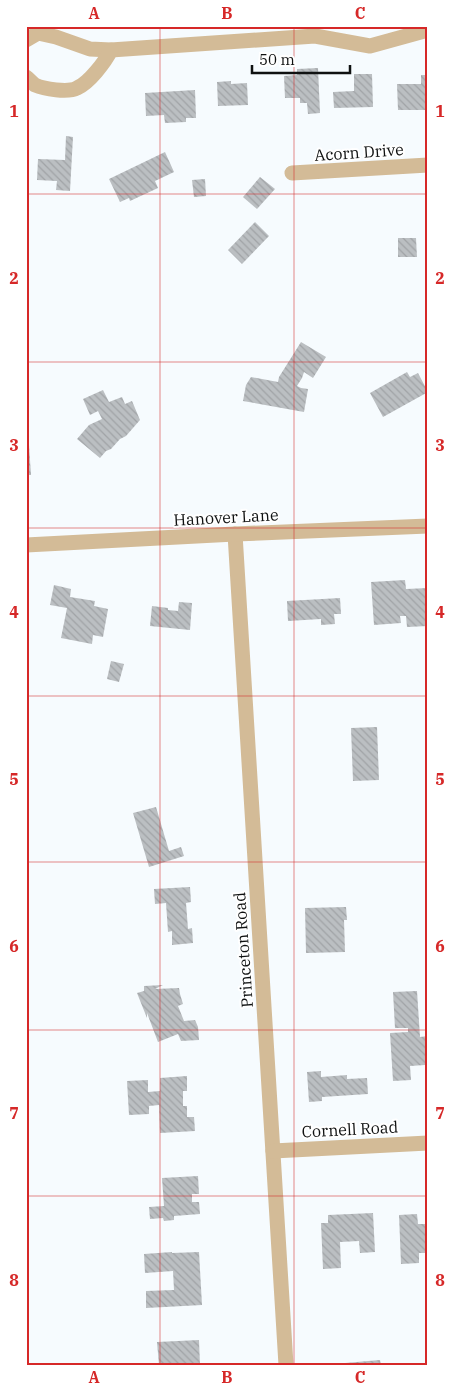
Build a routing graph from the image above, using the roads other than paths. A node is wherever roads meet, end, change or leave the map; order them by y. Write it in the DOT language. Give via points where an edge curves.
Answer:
graph roads {
  1 [pos="428,30"];
  2 [pos="26,40"];
  3 [pos="111,50"];
  4 [pos="26,77"];
  5 [pos="428,165"];
  6 [pos="292,173"];
  7 [pos="428,526"];
  8 [pos="235,534"];
  9 [pos="26,545"];
  10 [pos="428,1143"];
  11 [pos="273,1150"];
  12 [pos="286,1365"];
  1 -- 3 [label="street" via="370,46 315,36"];
  2 -- 3 [label="street" via="38,33 90,49"];
  3 -- 4 [label="street" via="105,62 76,89 53,90 34,84"];
  5 -- 6 [label="street, Acorn Drive"];
  7 -- 8 [label="street, Hanover Lane"];
  8 -- 9 [label="street, Hanover Lane"];
  8 -- 11 [label="street, Princeton Road"];
  10 -- 11 [label="street, Cornell Road"];
  11 -- 12 [label="street, Princeton Road"];
}
